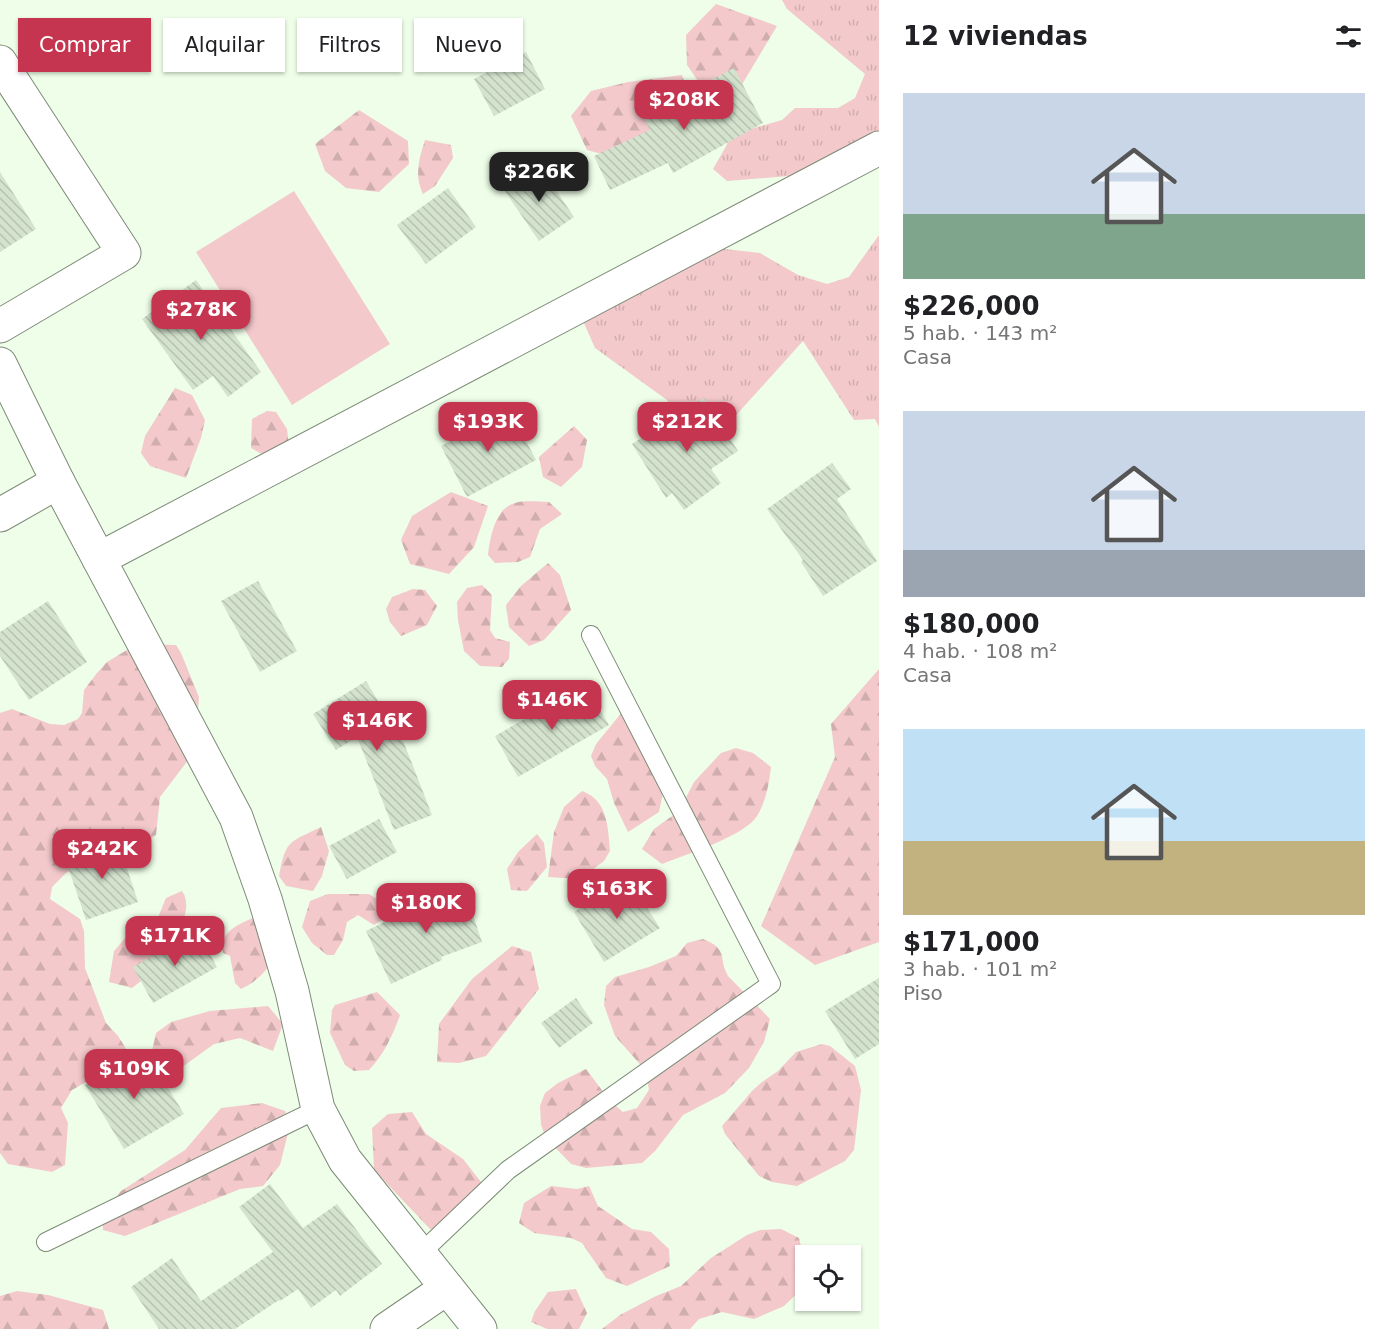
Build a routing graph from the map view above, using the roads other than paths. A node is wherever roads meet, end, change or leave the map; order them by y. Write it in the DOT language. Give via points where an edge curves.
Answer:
graph roads {
  1 [pos="0,62"];
  2 [pos="879,148"];
  3 [pos="0,326"];
  4 [pos="0,364"];
  5 [pos="58,483"];
  6 [pos="0,515"];
  7 [pos="99,559"];
  8 [pos="591,635"];
  9 [pos="318,1108"];
  10 [pos="46,1242"];
  11 [pos="420,1254"];
  12 [pos="447,1288"];
  13 [pos="387,1329"];
  14 [pos="480,1329"];
  1 -- 3 [label="street" via="124,253"];
  2 -- 7 [label="street"];
  4 -- 5 [label="street"];
  5 -- 6 [label="street"];
  5 -- 7 [label="street"];
  7 -- 9 [label="street" via="236,817 292,991"];
  8 -- 11 [label="lane" via="771,984 508,1170"];
  9 -- 10 [label="lane"];
  9 -- 11 [label="street" via="345,1160"];
  11 -- 12 [label="street"];
  12 -- 13 [label="street"];
  12 -- 14 [label="street"];
}
